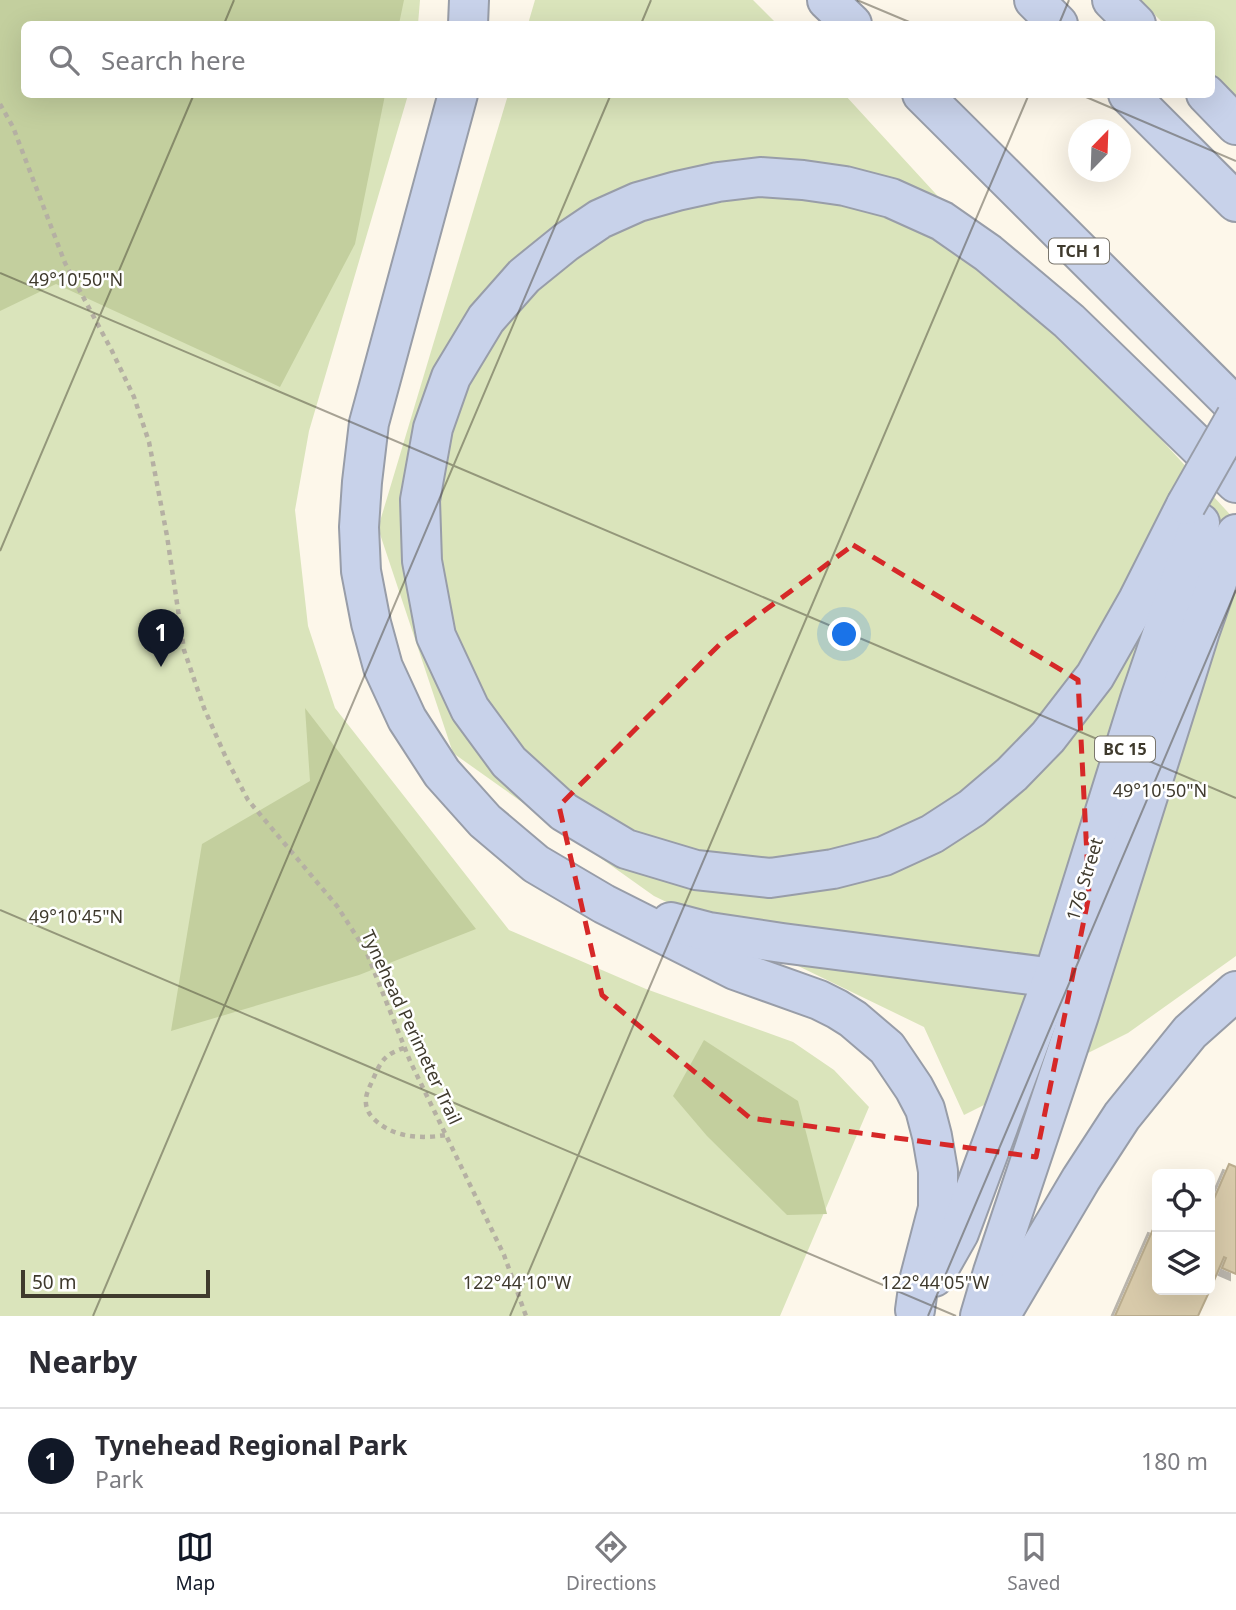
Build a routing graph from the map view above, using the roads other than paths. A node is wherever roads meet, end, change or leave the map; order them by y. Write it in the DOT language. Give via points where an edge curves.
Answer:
graph roads {
  1 [pos="469,0"];
  2 [pos="827,0"];
  3 [pos="1034,0"];
  4 [pos="1112,0"];
  5 [pos="468,21"];
  6 [pos="849,21"];
  7 [pos="1055,21"];
  8 [pos="1133,21"];
  9 [pos="457,98"];
  10 [pos="926,98"];
  11 [pos="1132,98"];
  12 [pos="1210,98"];
  13 [pos="1236,124"];
  14 [pos="1236,202"];
  15 [pos="1236,407"];
  16 [pos="1236,417"];
  17 [pos="1236,433"];
  18 [pos="1236,483"];
  19 [pos="1193,513"];
  20 [pos="1233,541"];
  21 [pos="604,904"];
  22 [pos="1071,980"];
  23 [pos="1236,991"];
  24 [pos="914,1313"];
  25 [pos="980,1316"];
  26 [pos="999,1316"];
  1 -- 5 [label="highway"];
  2 -- 6 [label="highway"];
  3 -- 7 [label="highway"];
  4 -- 8 [label="highway"];
  9 -- 21 [label="highway" via="369,423 359,527 363,584 383,667 407,719 442,773 485,821 536,863"];
  10 -- 15 [label="highway, TCH 1"];
  11 -- 14 [label="highway"];
  12 -- 13 [label="highway"];
  16 -- 19 [label="highway, bridge"];
  17 -- 19 [label="highway, 176 Street / BC 15"];
  18 -- 19 [label="highway" via="1069,321 988,253 942,222 891,198 845,186 760,177 718,182 638,202 600,219 524,276 486,319 451,377 433,428 420,499 422,561 436,636 470,709 509,762 564,812 626,849 696,870 771,878 884,856 932,834 1012,774 1048,737 1095,676"];
  19 -- 22 [label="highway, 176 Street / BC 15"];
  20 -- 22 [label="highway, 176 Street / BC 15"];
  21 -- 22 [label="highway" via="709,932"];
  21 -- 24 [label="highway" via="735,970 837,1009 887,1048 925,1109 938,1171 938,1208"];
  22 -- 24 [label="highway, 176 Street / BC 15" via="959,1233"];
  22 -- 25 [label="highway, 176 Street / BC 15"];
  23 -- 26 [label="highway" via="1190,1032 1122,1116"];
}
